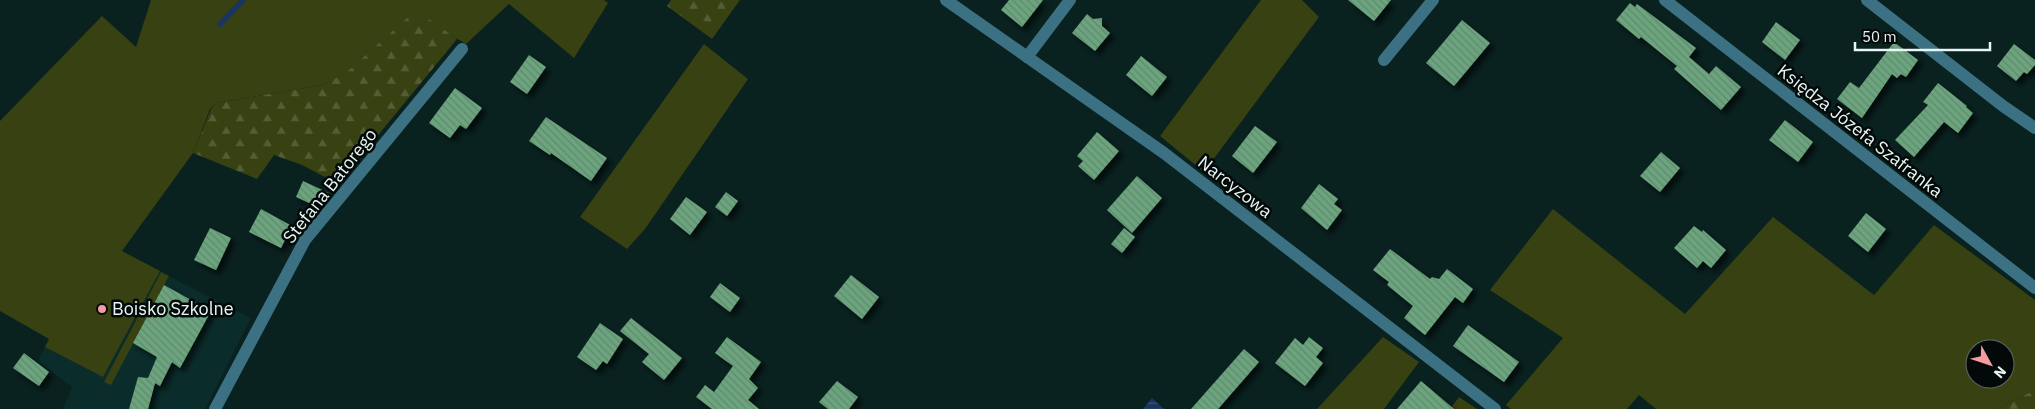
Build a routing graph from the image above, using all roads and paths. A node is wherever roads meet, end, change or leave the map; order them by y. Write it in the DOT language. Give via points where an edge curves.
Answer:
graph roads {
  1 [pos="946,0"];
  2 [pos="1070,0"];
  3 [pos="1433,0"];
  4 [pos="1664,0"];
  5 [pos="1866,0"];
  6 [pos="462,49"];
  7 [pos="1027,57"];
  8 [pos="1384,60"];
  9 [pos="2035,128"];
  10 [pos="2035,288"];
  11 [pos="215,409"];
  12 [pos="1496,409"];
  1 -- 7 [label="street, Narcyzowa"];
  2 -- 7 [label="street"];
  3 -- 8 [label="street"];
  4 -- 10 [label="street, Księdza Józefa Szafranka"];
  5 -- 9 [label="street"];
  6 -- 11 [label="street, Stefana Batorego" via="304,240"];
  7 -- 12 [label="street, Narcyzowa" via="1164,153"];
}
